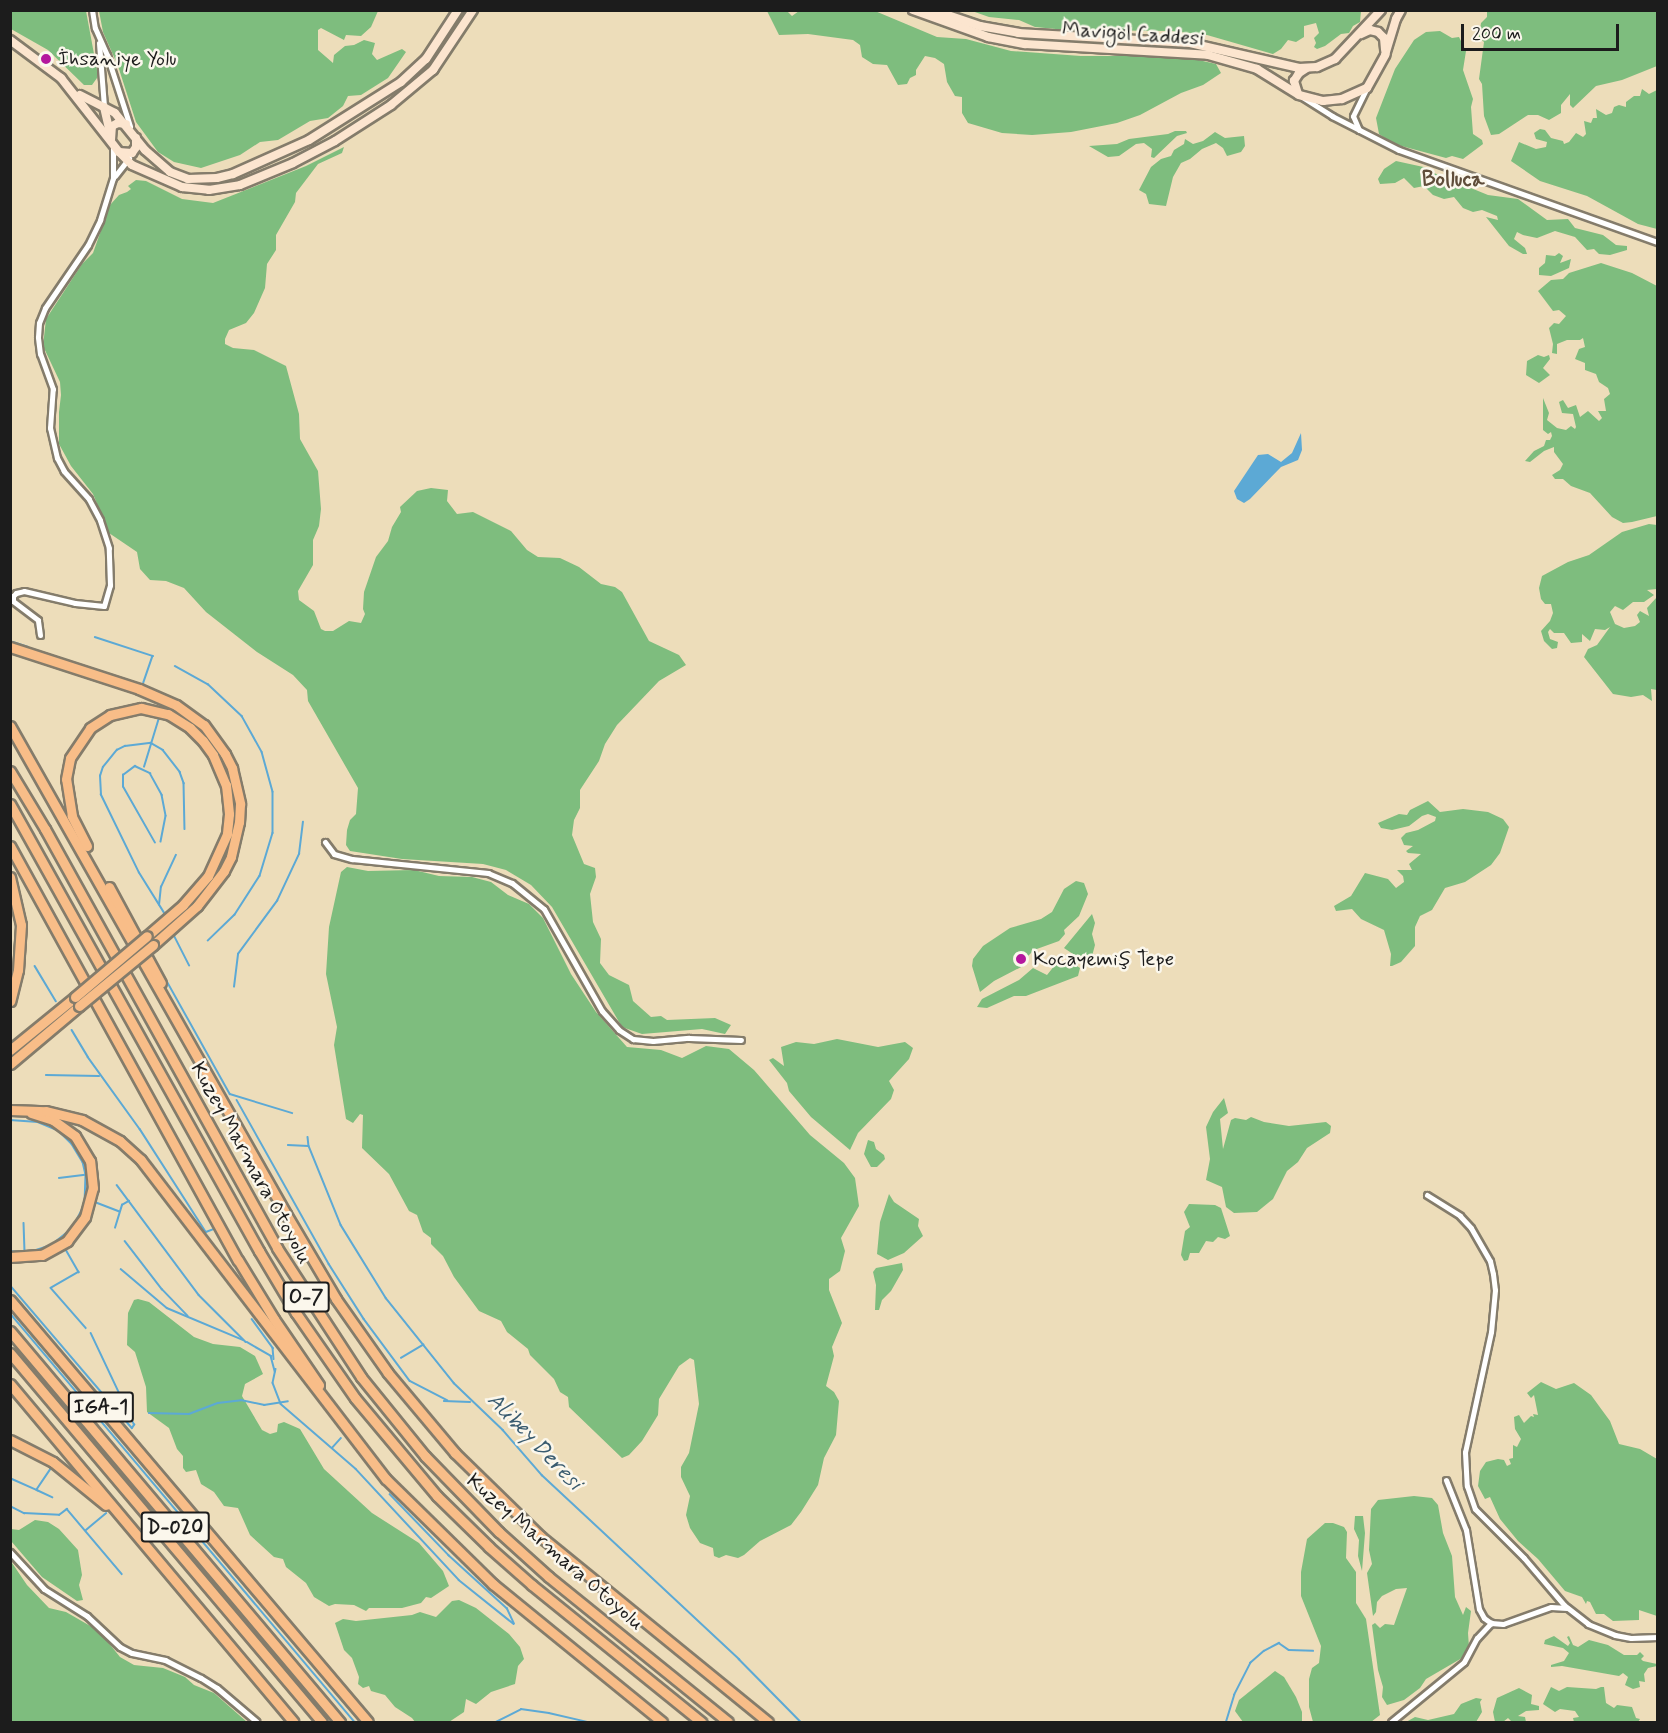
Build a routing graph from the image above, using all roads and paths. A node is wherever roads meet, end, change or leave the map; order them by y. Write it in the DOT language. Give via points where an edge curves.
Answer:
graph roads {
  1 [pos="92,10"];
  2 [pos="458,10"];
  3 [pos="473,10"];
  4 [pos="913,10"];
  5 [pos="933,10"];
  6 [pos="1381,10"];
  7 [pos="1401,10"];
  8 [pos="1359,36"];
  9 [pos="98,38"];
  10 [pos="10,40"];
  11 [pos="1386,55"];
  12 [pos="1308,68"];
  13 [pos="70,87"];
  14 [pos="1367,88"];
  15 [pos="104,90"];
  16 [pos="1299,95"];
  17 [pos="92,103"];
  18 [pos="104,107"];
  19 [pos="131,130"];
  20 [pos="1360,131"];
  21 [pos="111,136"];
  22 [pos="130,157"];
  23 [pos="113,178"];
  24 [pos="1658,242"];
  25 [pos="12,596"];
  26 [pos="40,635"];
  27 [pos="10,647"];
  28 [pos="10,726"];
  29 [pos="10,771"];
  30 [pos="10,804"];
  31 [pos="325,842"];
  32 [pos="10,846"];
  33 [pos="10,877"];
  34 [pos="10,1000"];
  35 [pos="171,1007"];
  36 [pos="741,1040"];
  37 [pos="10,1050"];
  38 [pos="10,1064"];
  39 [pos="10,1112"];
  40 [pos="1427,1195"];
  41 [pos="10,1257"];
  42 [pos="10,1300"];
  43 [pos="10,1331"];
  44 [pos="10,1353"];
  45 [pos="10,1384"];
  46 [pos="10,1440"];
  47 [pos="1446,1480"];
  48 [pos="403,1495"];
  49 [pos="10,1552"];
  50 [pos="151,1552"];
  51 [pos="1567,1608"];
  52 [pos="1491,1623"];
  53 [pos="1658,1637"];
  54 [pos="257,1722"];
  55 [pos="294,1722"];
  56 [pos="322,1722"];
  57 [pos="340,1722"];
  58 [pos="368,1722"];
  59 [pos="662,1722"];
  60 [pos="701,1722"];
  61 [pos="728,1722"];
  62 [pos="768,1722"];
  63 [pos="1391,1722"];
  1 -- 9 [label="street"];
  2 -- 19 [label="main road" via="426,59 401,82 309,140 232,174 188,179 170,172 145,150"];
  3 -- 22 [label="main road" via="433,70 408,93 335,141 283,167 240,185 209,190 169,183"];
  4 -- 16 [label="main road, Mavigöl Caddesi" via="988,37 1026,44 1208,55 1257,69"];
  5 -- 12 [label="main road, Mavigöl Caddesi" via="980,26 1018,33 1190,43"];
  6 -- 8 [label="main road, Mavigöl Caddesi"];
  7 -- 11 [label="main road"];
  8 -- 11 [label="main road" via="1370,30 1378,32 1384,38"];
  8 -- 12 [label="main road, Mavigöl Caddesi" via="1335,59"];
  9 -- 15 [label="street"];
  9 -- 19 [label="street" via="108,56"];
  10 -- 13 [label="main road"];
  11 -- 14 [label="main road"];
  12 -- 16 [label="main road" via="1295,77"];
  13 -- 17 [label="main road"];
  13 -- 21 [label="main road"];
  14 -- 16 [label="main road, Mavigöl Caddesi" via="1336,100 1316,101"];
  14 -- 20 [label="street" via="1353,116"];
  15 -- 17 [label="street"];
  15 -- 18 [label="street"];
  16 -- 20 [label="street"];
  17 -- 18 [label="main road"];
  18 -- 19 [label="main road"];
  18 -- 21 [label="main road"];
  19 -- 21 [label="main road" via="115,124"];
  19 -- 22 [label="main road" via="136,147"];
  20 -- 24 [label="street" via="1399,150"];
  21 -- 22 [label="main road" via="119,152"];
  21 -- 23 [label="street"];
  22 -- 23 [label="street"];
  23 -- 25 [label="street" via="96,229 45,308 38,337 53,389 50,428 57,458 94,508 105,533 111,567 109,594 104,606 24,591"];
  25 -- 26 [label="street" via="15,603 39,620"];
  27 -- 38 [label="highway, bridge" via="123,683 176,705 204,725 225,754 240,804 231,857 197,906"];
  28 -- 35 [label="highway"];
  29 -- 61 [label="highway, Kuzey Marmara Otoyolu / O-7" via="277,1248 361,1377 425,1456 499,1532"];
  30 -- 60 [label="highway, Kuzey Marmara Otoyolu / O-7" via="259,1251 355,1398 431,1489 489,1547"];
  31 -- 36 [label="street" via="334,854 352,859 488,873 512,883 544,909 602,1011 627,1036 640,1041"];
  32 -- 48 [label="highway" via="256,1289 323,1390"];
  33 -- 34 [label="highway" via="21,925 18,970"];
  35 -- 37 [label="highway, bridge" via="162,983 82,838 67,793 67,768 83,736 110,715 141,708 168,714 190,728 220,769 229,814 222,849 208,876 183,905 147,936 75,997"];
  35 -- 62 [label="highway" via="326,1282 421,1415 487,1487 540,1536"];
  39 -- 41 [label="highway" via="38,1114 68,1130 85,1150 93,1181 88,1212 67,1241 42,1254"];
  39 -- 48 [label="highway" via="46,1111 82,1120 120,1142 141,1160 358,1446"];
  40 -- 51 [label="street" via="1471,1228 1493,1274 1491,1332 1464,1470 1470,1497 1480,1516 1524,1558"];
  42 -- 58 [label="highway, IGA-1"];
  43 -- 57 [label="highway, D-020"];
  44 -- 56 [label="highway, D-020"];
  45 -- 50 [label="highway"];
  46 -- 50 [label="highway" via="75,1477"];
  47 -- 52 [label="street" via="1471,1548 1479,1609"];
  48 -- 59 [label="highway" via="493,1584"];
  49 -- 54 [label="street" via="44,1589 87,1616 120,1647 165,1660 201,1678"];
  50 -- 55 [label="highway"];
  51 -- 52 [label="street" via="1551,1607 1503,1624"];
  51 -- 53 [label="street" via="1588,1624 1614,1635"];
  52 -- 63 [label="street" via="1464,1662"];
}
